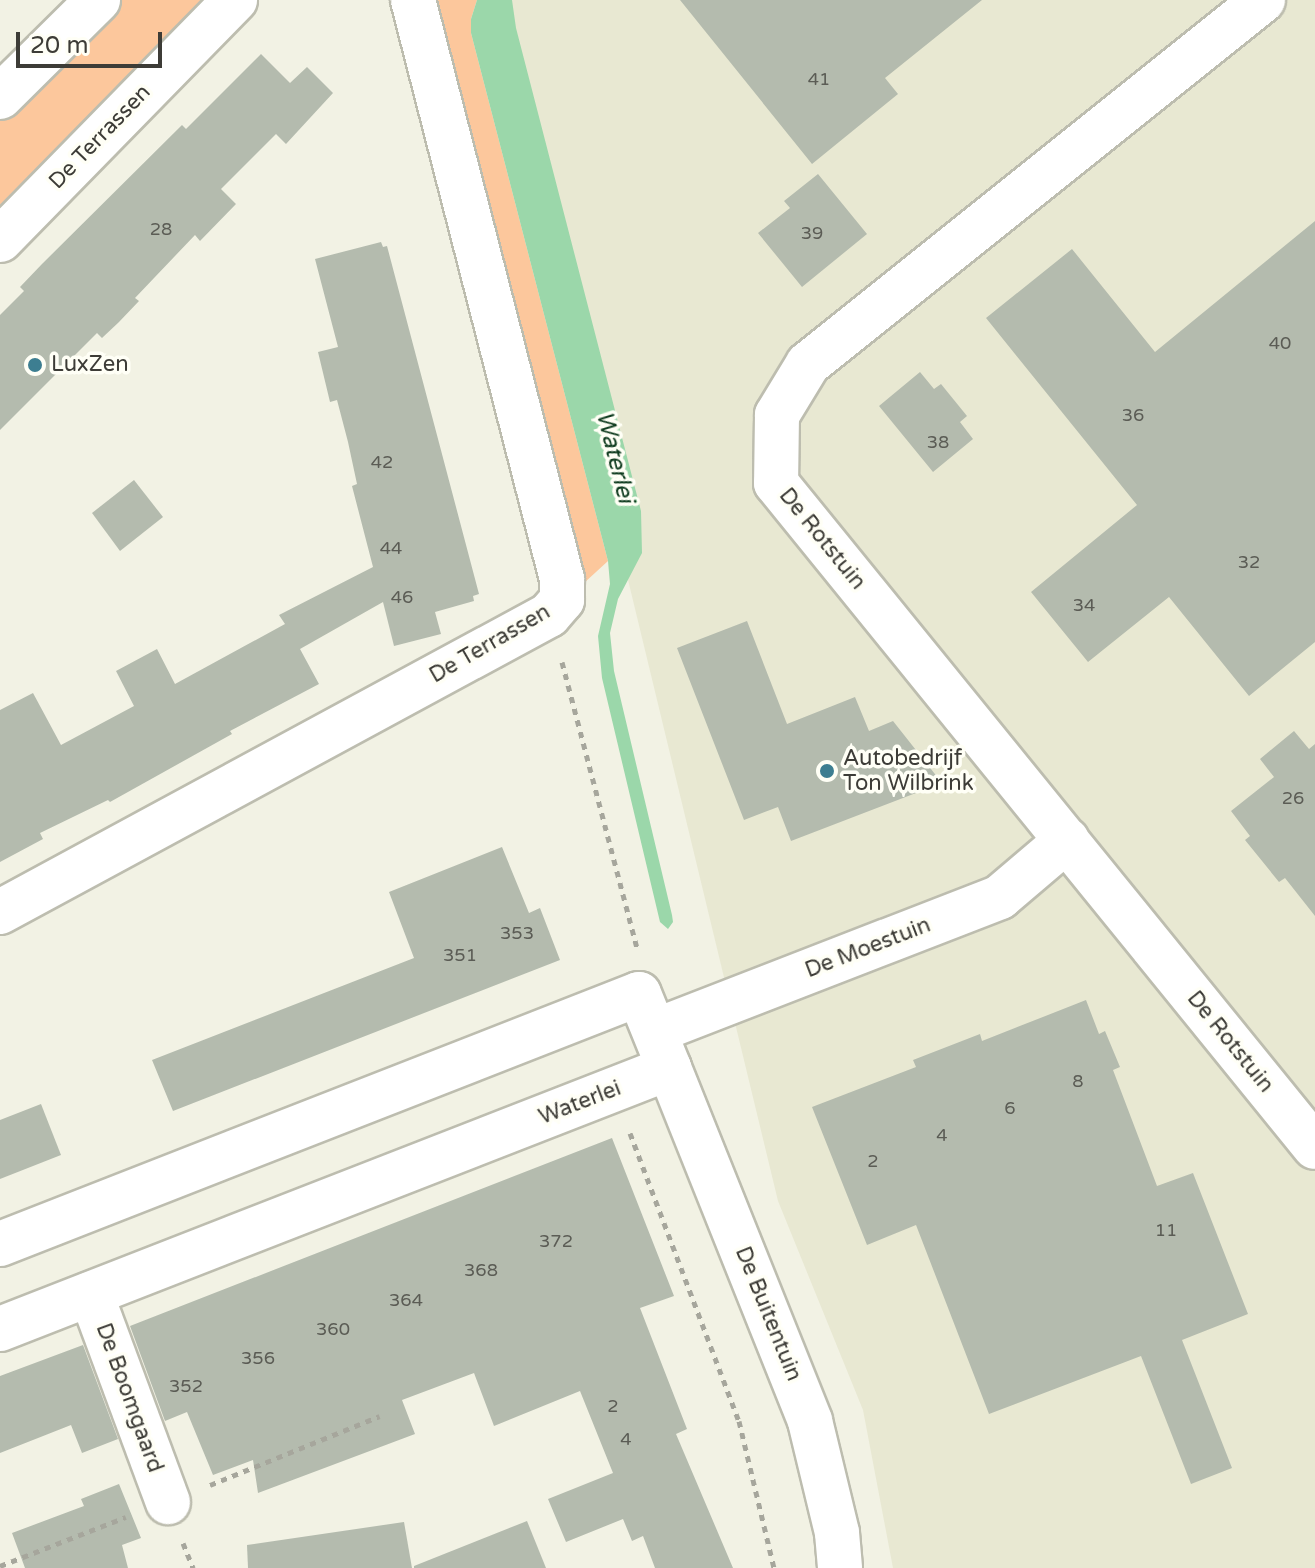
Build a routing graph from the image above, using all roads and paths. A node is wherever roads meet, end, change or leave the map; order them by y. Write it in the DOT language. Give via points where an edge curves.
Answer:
graph roads {
  1 [pos="98,0"];
  2 [pos="235,0"];
  3 [pos="413,0"];
  4 [pos="1263,0"];
  5 [pos="0,97"];
  6 [pos="0,240"];
  7 [pos="549,615"];
  8 [pos="1067,840"];
  9 [pos="0,912"];
  10 [pos="654,1031"];
  11 [pos="613,1090"];
  12 [pos="1315,1147"];
  13 [pos="0,1244"];
  14 [pos="91,1294"];
  15 [pos="0,1329"];
  16 [pos="168,1502"];
  17 [pos="774,1568"];
  18 [pos="840,1568"];
  1 -- 5 [label="street"];
  2 -- 6 [label="street, De Terrassen"];
  3 -- 7 [label="street, De Terrassen" via="562,579 562,600"];
  4 -- 8 [label="street, De Rotstuin" via="808,364 777,415 776,483"];
  7 -- 9 [label="street, De Terrassen"];
  7 -- 10 [label="path" via="645,978"];
  8 -- 10 [label="street, De Moestuin" via="1000,897"];
  8 -- 12 [label="street, De Rotstuin"];
  10 -- 11 [label="street, Waterlei"];
  10 -- 13 [label="street"];
  10 -- 18 [label="street, De Buitentuin" via="810,1421 837,1533"];
  11 -- 14 [label="street, Waterlei"];
  11 -- 17 [label="path" via="739,1421"];
  14 -- 15 [label="street, Waterlei"];
  14 -- 16 [label="street, De Boomgaard"];
}
